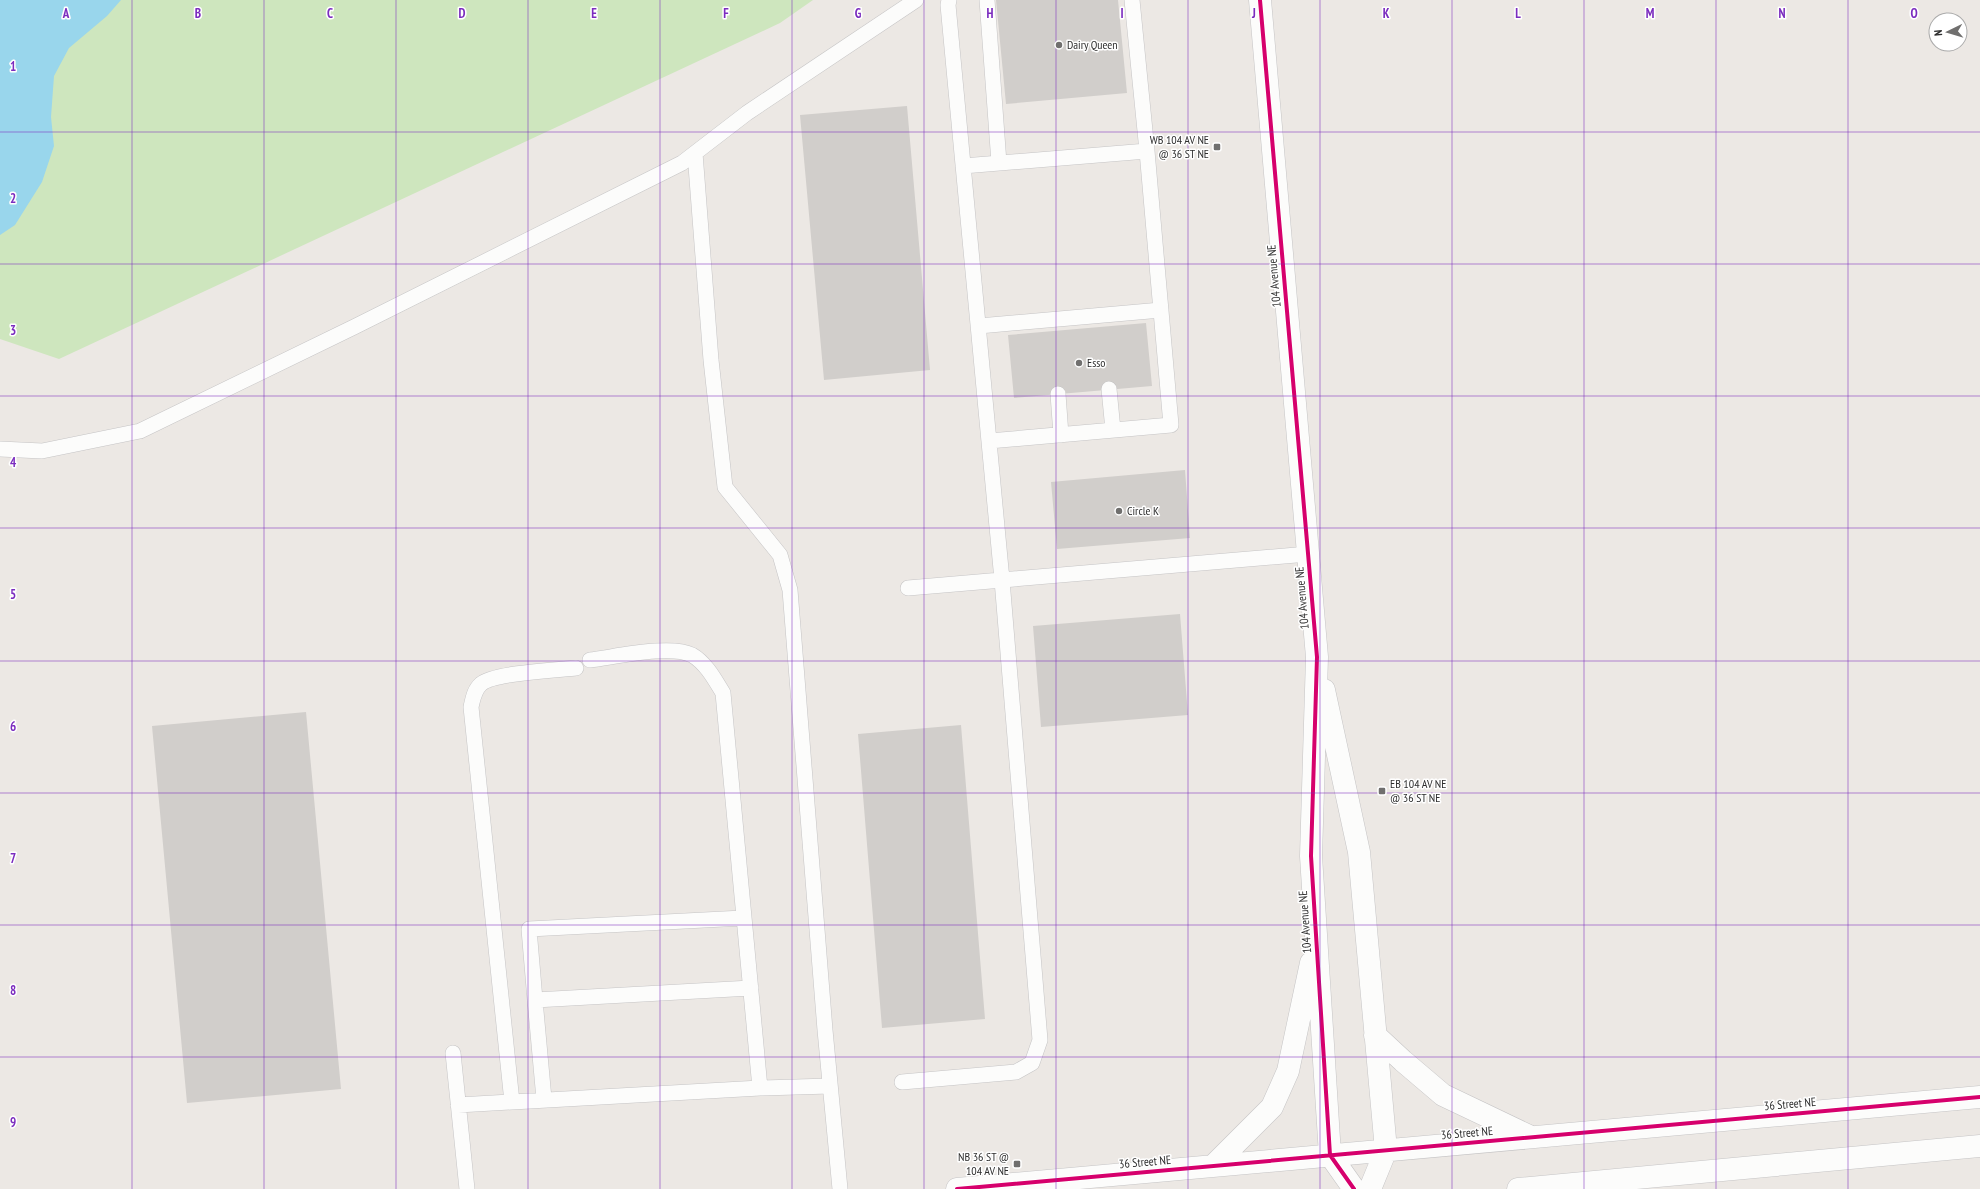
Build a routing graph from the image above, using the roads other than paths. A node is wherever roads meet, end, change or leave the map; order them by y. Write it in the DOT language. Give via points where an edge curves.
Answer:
graph roads {
  1 [pos="916,0"];
  2 [pos="949,0"];
  3 [pos="987,0"];
  4 [pos="1132,0"];
  5 [pos="1260,0"];
  6 [pos="1147,150"];
  7 [pos="695,153"];
  8 [pos="999,163"];
  9 [pos="963,166"];
  10 [pos="1161,310"];
  11 [pos="978,326"];
  12 [pos="1109,389"];
  13 [pos="1058,394"];
  14 [pos="1113,430"];
  15 [pos="1061,435"];
  16 [pos="989,442"];
  17 [pos="0,449"];
  18 [pos="1308,554"];
  19 [pos="1002,580"];
  20 [pos="908,588"];
  21 [pos="1317,657"];
  22 [pos="590,660"];
  23 [pos="576,668"];
  24 [pos="743,918"];
  25 [pos="1316,937"];
  26 [pos="751,988"];
  27 [pos="535,1000"];
  28 [pos="1375,1034"];
  29 [pos="453,1053"];
  30 [pos="902,1082"];
  31 [pos="830,1086"];
  32 [pos="760,1088"];
  33 [pos="1980,1097"];
  34 [pos="544,1099"];
  35 [pos="512,1102"];
  36 [pos="458,1105"];
  37 [pos="1532,1137"];
  38 [pos="1980,1146"];
  39 [pos="1386,1150"];
  40 [pos="1330,1155"];
  41 [pos="1213,1166"];
  42 [pos="467,1189"];
  43 [pos="840,1189"];
  44 [pos="957,1189"];
  45 [pos="1354,1189"];
  46 [pos="1370,1189"];
  47 [pos="1518,1189"];
  1 -- 7 [label="lane" via="747,112"];
  2 -- 9 [label="lane"];
  3 -- 8 [label="lane"];
  4 -- 6 [label="lane"];
  5 -- 18 [label="street, 104 Avenue NE"];
  6 -- 8 [label="lane"];
  6 -- 10 [label="lane"];
  7 -- 17 [label="lane" via="682,163 140,431 42,451"];
  7 -- 31 [label="lane" via="711,360 725,487 780,555 790,590"];
  8 -- 9 [label="lane"];
  9 -- 11 [label="lane"];
  10 -- 11 [label="lane" via="1102,321 1051,326"];
  10 -- 14 [label="lane" via="1171,425"];
  11 -- 16 [label="lane"];
  12 -- 14 [label="lane"];
  13 -- 15 [label="lane"];
  14 -- 15 [label="lane"];
  15 -- 16 [label="lane"];
  16 -- 19 [label="lane"];
  18 -- 19 [label="lane"];
  18 -- 21 [label="street, 104 Avenue NE"];
  19 -- 20 [label="lane"];
  19 -- 30 [label="lane" via="1040,1040 1032,1063 1016,1072"];
  21 -- 25 [label="street, 104 Avenue NE" via="1311,856"];
  21 -- 28 [label="street, 104 Avenue NE" via="1359,852"];
  22 -- 24 [label="lane" via="673,650 692,655 710,672 723,693"];
  23 -- 35 [label="lane" via="496,677 481,684 473,696 471,707"];
  24 -- 26 [label="lane"];
  24 -- 27 [label="lane" via="529,929"];
  25 -- 40 [label="street, 104 Avenue NE"];
  25 -- 41 [label="street" via="1288,1070 1272,1107"];
  26 -- 27 [label="lane"];
  26 -- 32 [label="lane"];
  27 -- 34 [label="lane"];
  28 -- 37 [label="street" via="1403,1062 1443,1095"];
  28 -- 39 [label="street, 104 Avenue NE"];
  29 -- 36 [label="lane"];
  31 -- 32 [label="lane"];
  31 -- 43 [label="lane"];
  32 -- 34 [label="lane"];
  33 -- 37 [label="street, 36 Street NE"];
  34 -- 35 [label="lane"];
  35 -- 36 [label="lane"];
  36 -- 42 [label="lane"];
  37 -- 39 [label="street, 36 Street NE"];
  38 -- 47 [label="street"];
  39 -- 40 [label="street, 36 Street NE"];
  39 -- 46 [label="street, 104 Avenue NE"];
  40 -- 41 [label="street, 36 Street NE"];
  40 -- 45 [label="street"];
  41 -- 44 [label="street, 36 Street NE"];
}
